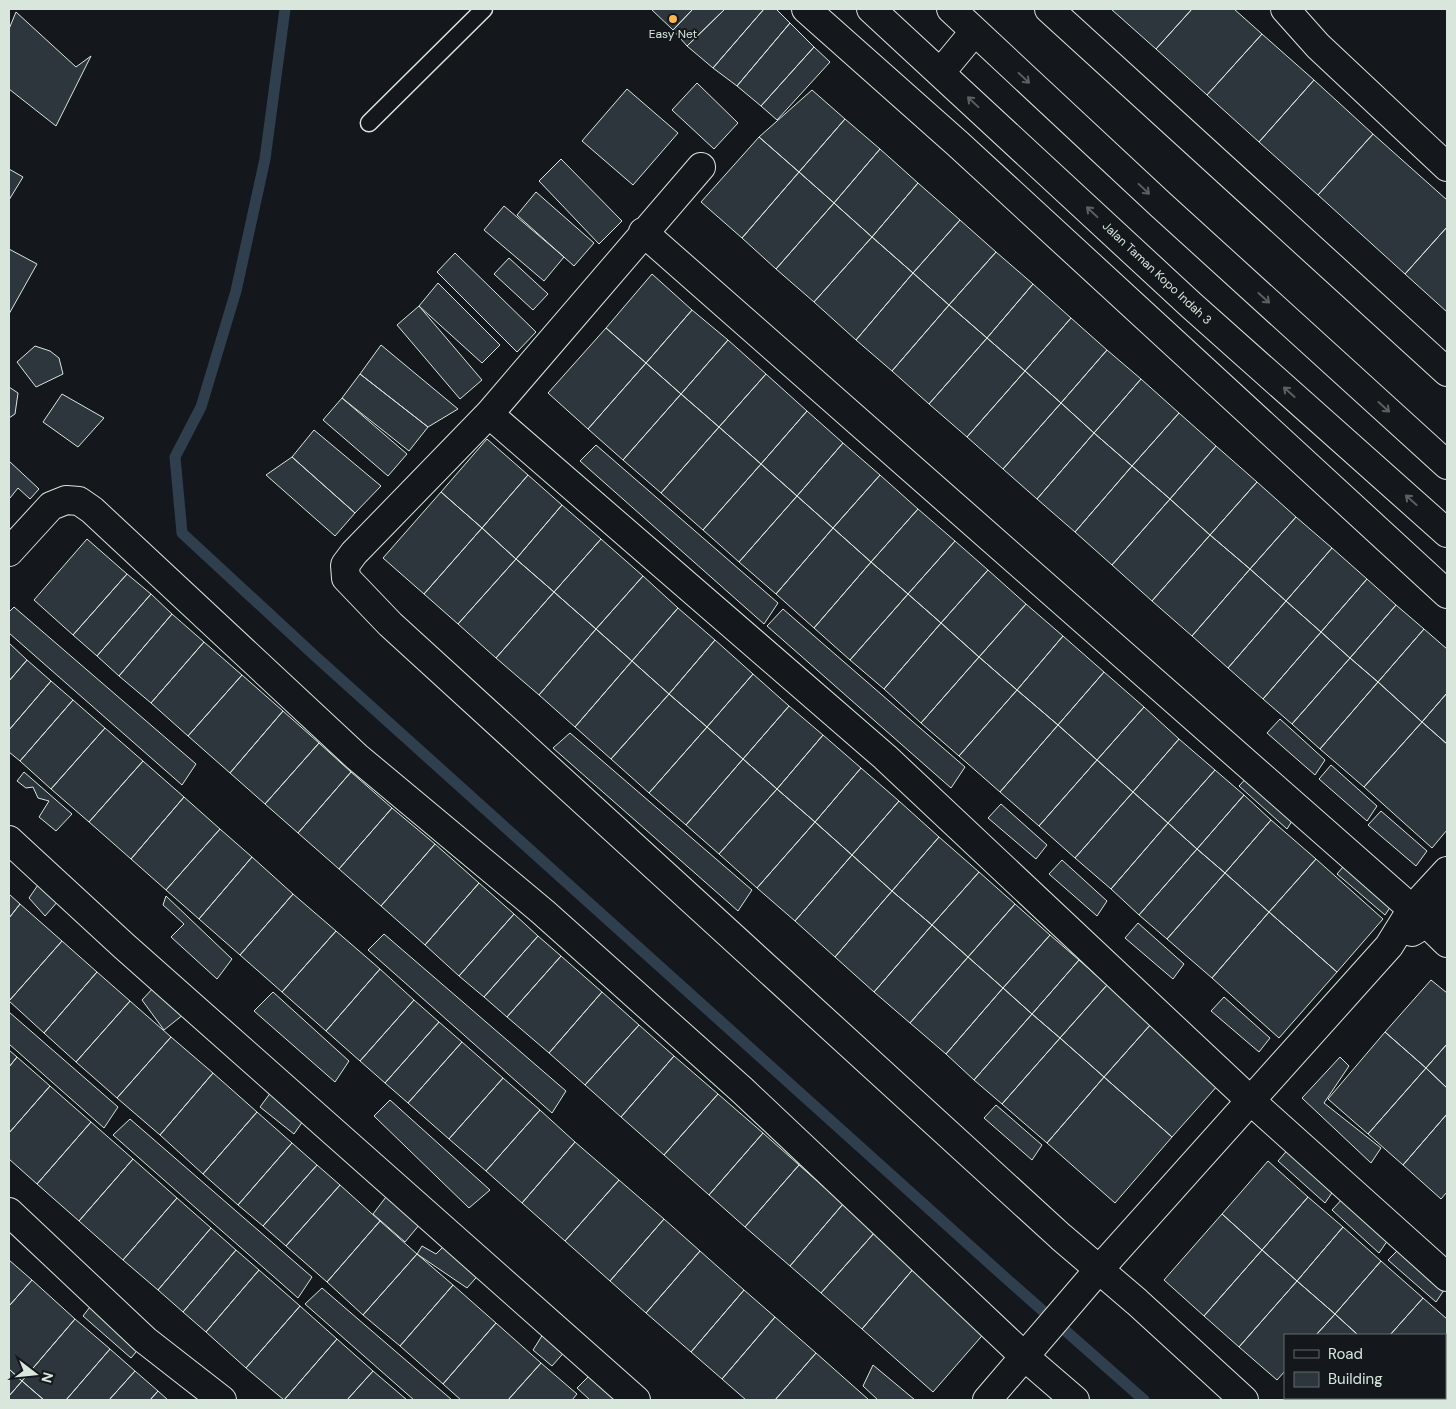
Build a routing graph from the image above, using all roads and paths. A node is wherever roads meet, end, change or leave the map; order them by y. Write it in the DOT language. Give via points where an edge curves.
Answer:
graph roads {
  1 [pos="484,9"];
  2 [pos="806,9"];
  3 [pos="871,9"];
  4 [pos="951,9"];
  5 [pos="1049,9"];
  6 [pos="1285,9"];
  7 [pos="974,32"];
  8 [pos="941,72"];
  9 [pos="369,123"];
  10 [pos="701,167"];
  11 [pos="1447,167"];
  12 [pos="643,232"];
  13 [pos="1191,305"];
  14 [pos="1165,333"];
  15 [pos="1447,372"];
  16 [pos="489,414"];
  17 [pos="1447,465"];
  18 [pos="1447,533"];
  19 [pos="9,552"];
  20 [pos="1447,594"];
  21 [pos="9,840"];
  22 [pos="1447,871"];
  23 [pos="1447,901"];
  24 [pos="1419,916"];
  25 [pos="1447,943"];
  26 [pos="1251,1101"];
  27 [pos="9,1212"];
  28 [pos="1094,1275"];
  29 [pos="1447,1277"];
  30 [pos="1032,1349"];
  31 [pos="222,1400"];
  32 [pos="636,1400"];
  33 [pos="987,1400"];
  34 [pos="1075,1400"];
  35 [pos="1244,1400"];
  1 -- 9 [label="lane"];
  2 -- 14 [label="street"];
  3 -- 8 [label="street, Jalan Taman Kopo Indah 3"];
  4 -- 7 [label="street"];
  5 -- 15 [label="street"];
  6 -- 11 [label="street" via="1318,46"];
  7 -- 8 [label="street"];
  7 -- 17 [label="street, one-way"];
  13 -- 8 [label="street, Jalan Taman Kopo Indah 3, one-way"];
  10 -- 12 [label="street"];
  12 -- 16 [label="street"];
  12 -- 24 [label="street"];
  13 -- 14 [label="street"];
  18 -- 13 [label="street, Jalan Taman Kopo Indah 3, one-way"];
  14 -- 20 [label="street"];
  16 -- 26 [label="street" via="885,757"];
  16 -- 28 [label="street" via="354,553 346,565 346,578 390,624 1061,1237"];
  19 -- 30 [label="street" via="50,506 66,500 79,501 92,510 357,757 543,912"];
  21 -- 32 [label="street" via="138,959"];
  22 -- 24 [label="street"];
  23 -- 24 [label="street"];
  24 -- 25 [label="street"];
  24 -- 26 [label="street"];
  26 -- 28 [label="street"];
  26 -- 29 [label="street"];
  27 -- 31 [label="street" via="145,1340"];
  28 -- 30 [label="street"];
  28 -- 35 [label="street"];
  30 -- 33 [label="street"];
  30 -- 34 [label="street"];
}
